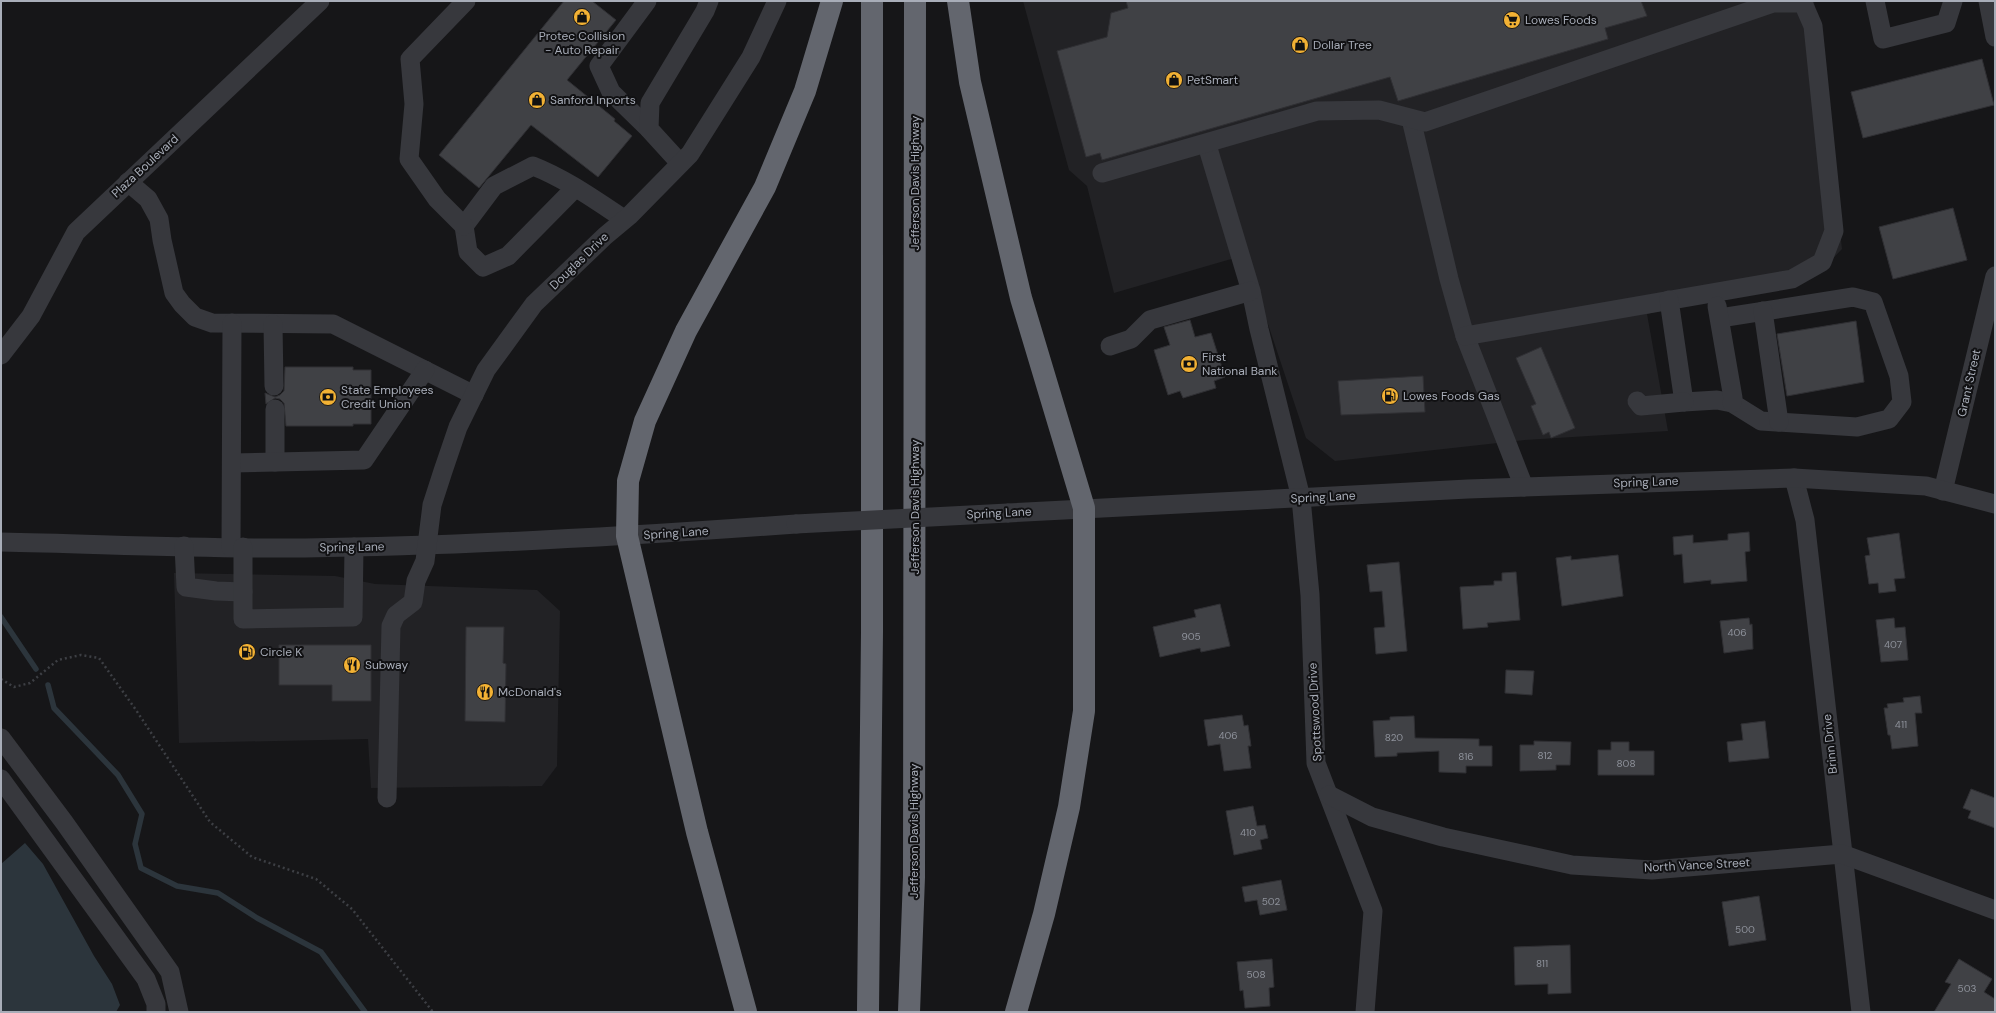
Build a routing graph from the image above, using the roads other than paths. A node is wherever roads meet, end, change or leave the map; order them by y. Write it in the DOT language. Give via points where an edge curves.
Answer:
graph roads {
  1 [pos="320,1"];
  2 [pos="466,1"];
  3 [pos="647,1"];
  4 [pos="709,1"];
  5 [pos="777,1"];
  6 [pos="832,1"];
  7 [pos="872,1"];
  8 [pos="916,1"];
  9 [pos="958,1"];
  10 [pos="1875,1"];
  11 [pos="1953,1"];
  12 [pos="1988,1"];
  13 [pos="1995,37"];
  14 [pos="1411,119"];
  15 [pos="649,129"];
  16 [pos="1207,144"];
  17 [pos="680,163"];
  18 [pos="1102,174"];
  19 [pos="128,182"];
  20 [pos="575,188"];
  21 [pos="624,219"];
  22 [pos="464,226"];
  23 [pos="1995,276"];
  24 [pos="1251,291"];
  25 [pos="1715,292"];
  26 [pos="1669,300"];
  27 [pos="1763,312"];
  28 [pos="1720,318"];
  29 [pos="232,323"];
  30 [pos="273,324"];
  31 [pos="1465,336"];
  32 [pos="1110,346"];
  33 [pos="1,355"];
  34 [pos="424,370"];
  35 [pos="274,386"];
  36 [pos="474,395"];
  37 [pos="1637,401"];
  38 [pos="1684,402"];
  39 [pos="1732,403"];
  40 [pos="275,409"];
  41 [pos="1779,422"];
  42 [pos="276,462"];
  43 [pos="232,463"];
  44 [pos="1794,478"];
  45 [pos="1524,487"];
  46 [pos="1944,491"];
  47 [pos="1301,498"];
  48 [pos="1995,504"];
  49 [pos="1084,508"];
  50 [pos="627,536"];
  51 [pos="1,542"];
  52 [pos="426,545"];
  53 [pos="184,546"];
  54 [pos="237,547"];
  55 [pos="354,547"];
  56 [pos="243,592"];
  57 [pos="1,738"];
  58 [pos="1,779"];
  59 [pos="1329,795"];
  60 [pos="387,798"];
  61 [pos="1842,854"];
  62 [pos="1995,910"];
  63 [pos="156,1012"];
  64 [pos="179,1012"];
  65 [pos="746,1012"];
  66 [pos="868,1012"];
  67 [pos="909,1012"];
  68 [pos="1016,1012"];
  69 [pos="1365,1012"];
  70 [pos="1861,1012"];
  1 -- 19 [label="street, Plaza Boulevard"];
  2 -- 22 [label="street" via="410,59 414,104 409,159 437,199"];
  3 -- 15 [label="street" via="599,66 611,92"];
  4 -- 15 [label="street" via="650,103"];
  5 -- 17 [label="street, Douglas Drive" via="751,57 690,154"];
  6 -- 50 [label="highway" via="805,91 765,187 686,331 645,421 628,481"];
  7 -- 66 [label="highway" via="872,632"];
  8 -- 67 [label="highway, Jefferson Davis Highway" via="914,869"];
  9 -- 49 [label="highway" via="970,82 1021,298"];
  10 -- 11 [label="street" via="1883,39 1946,24"];
  12 -- 13 [label="street"];
  14 -- 16 [label="street" via="1379,110 1317,111"];
  14 -- 25 [label="street" via="1424,122 1773,3 1803,3 1813,26 1834,231 1822,262 1792,280"];
  14 -- 31 [label="street"];
  15 -- 17 [label="street"];
  16 -- 18 [label="street"];
  16 -- 24 [label="street, Spottswood Drive"];
  17 -- 21 [label="street, Douglas Drive"];
  19 -- 29 [label="street" via="148,199 159,219 174,293 182,304 195,317 212,323"];
  19 -- 33 [label="street, Plaza Boulevard" via="76,232 31,316"];
  20 -- 21 [label="street"];
  20 -- 22 [label="street" via="533,166 494,186"];
  20 -- 22 [label="street" via="508,256 483,267 468,252"];
  21 -- 36 [label="street, Douglas Drive" via="534,304 486,370"];
  23 -- 46 [label="street, Grant Street"];
  24 -- 32 [label="street" via="1150,320 1131,339"];
  24 -- 47 [label="street, Spottswood Drive"];
  25 -- 26 [label="street"];
  25 -- 28 [label="street"];
  26 -- 31 [label="street"];
  26 -- 38 [label="street"];
  27 -- 28 [label="street"];
  27 -- 41 [label="street"];
  27 -- 41 [label="street" via="1853,297 1873,302 1899,376 1902,402 1889,419 1857,427"];
  28 -- 39 [label="street"];
  29 -- 30 [label="street"];
  29 -- 43 [label="street"];
  30 -- 34 [label="street" via="333,324"];
  30 -- 35 [label="street"];
  31 -- 45 [label="street"];
  34 -- 36 [label="street"];
  34 -- 42 [label="street" via="364,460"];
  36 -- 52 [label="street, Douglas Drive" via="458,427 432,505"];
  37 -- 38 [label="street" via="1641,406"];
  38 -- 39 [label="street" via="1717,400"];
  39 -- 41 [label="street" via="1761,421"];
  40 -- 42 [label="street"];
  42 -- 43 [label="street"];
  43 -- 54 [label="street"];
  44 -- 45 [label="street, Spring Lane"];
  44 -- 46 [label="street, Spring Lane" via="1926,486"];
  44 -- 61 [label="street, Brinn Drive" via="1804,520"];
  45 -- 47 [label="street, Spring Lane"];
  46 -- 48 [label="street, Spring Lane"];
  47 -- 49 [label="street, Spring Lane"];
  47 -- 59 [label="street, Spottswood Drive" via="1310,595 1316,763"];
  49 -- 50 [label="street, Spring Lane, bridge"];
  49 -- 68 [label="highway" via="1084,711 1069,807 1044,914"];
  50 -- 52 [label="street, Spring Lane"];
  50 -- 65 [label="highway" via="698,832"];
  51 -- 53 [label="street, Spring Lane"];
  52 -- 55 [label="street, Spring Lane"];
  52 -- 60 [label="street, Douglas Drive" via="425,561 416,581 413,602 396,615 390,626"];
  53 -- 54 [label="street, Spring Lane"];
  53 -- 56 [label="street" via="186,588"];
  54 -- 55 [label="street, Spring Lane"];
  54 -- 56 [label="street"];
  55 -- 56 [label="street" via="353,617 243,619"];
  57 -- 64 [label="street" via="69,828 170,972"];
  58 -- 63 [label="street" via="146,979 156,1004"];
  59 -- 61 [label="street, North Vance Street" via="1372,817 1443,837 1572,865 1652,870"];
  59 -- 69 [label="street, Spottswood Drive" via="1373,912"];
  61 -- 62 [label="street, North Vance Street"];
  61 -- 70 [label="street, Brinn Drive"];
}
